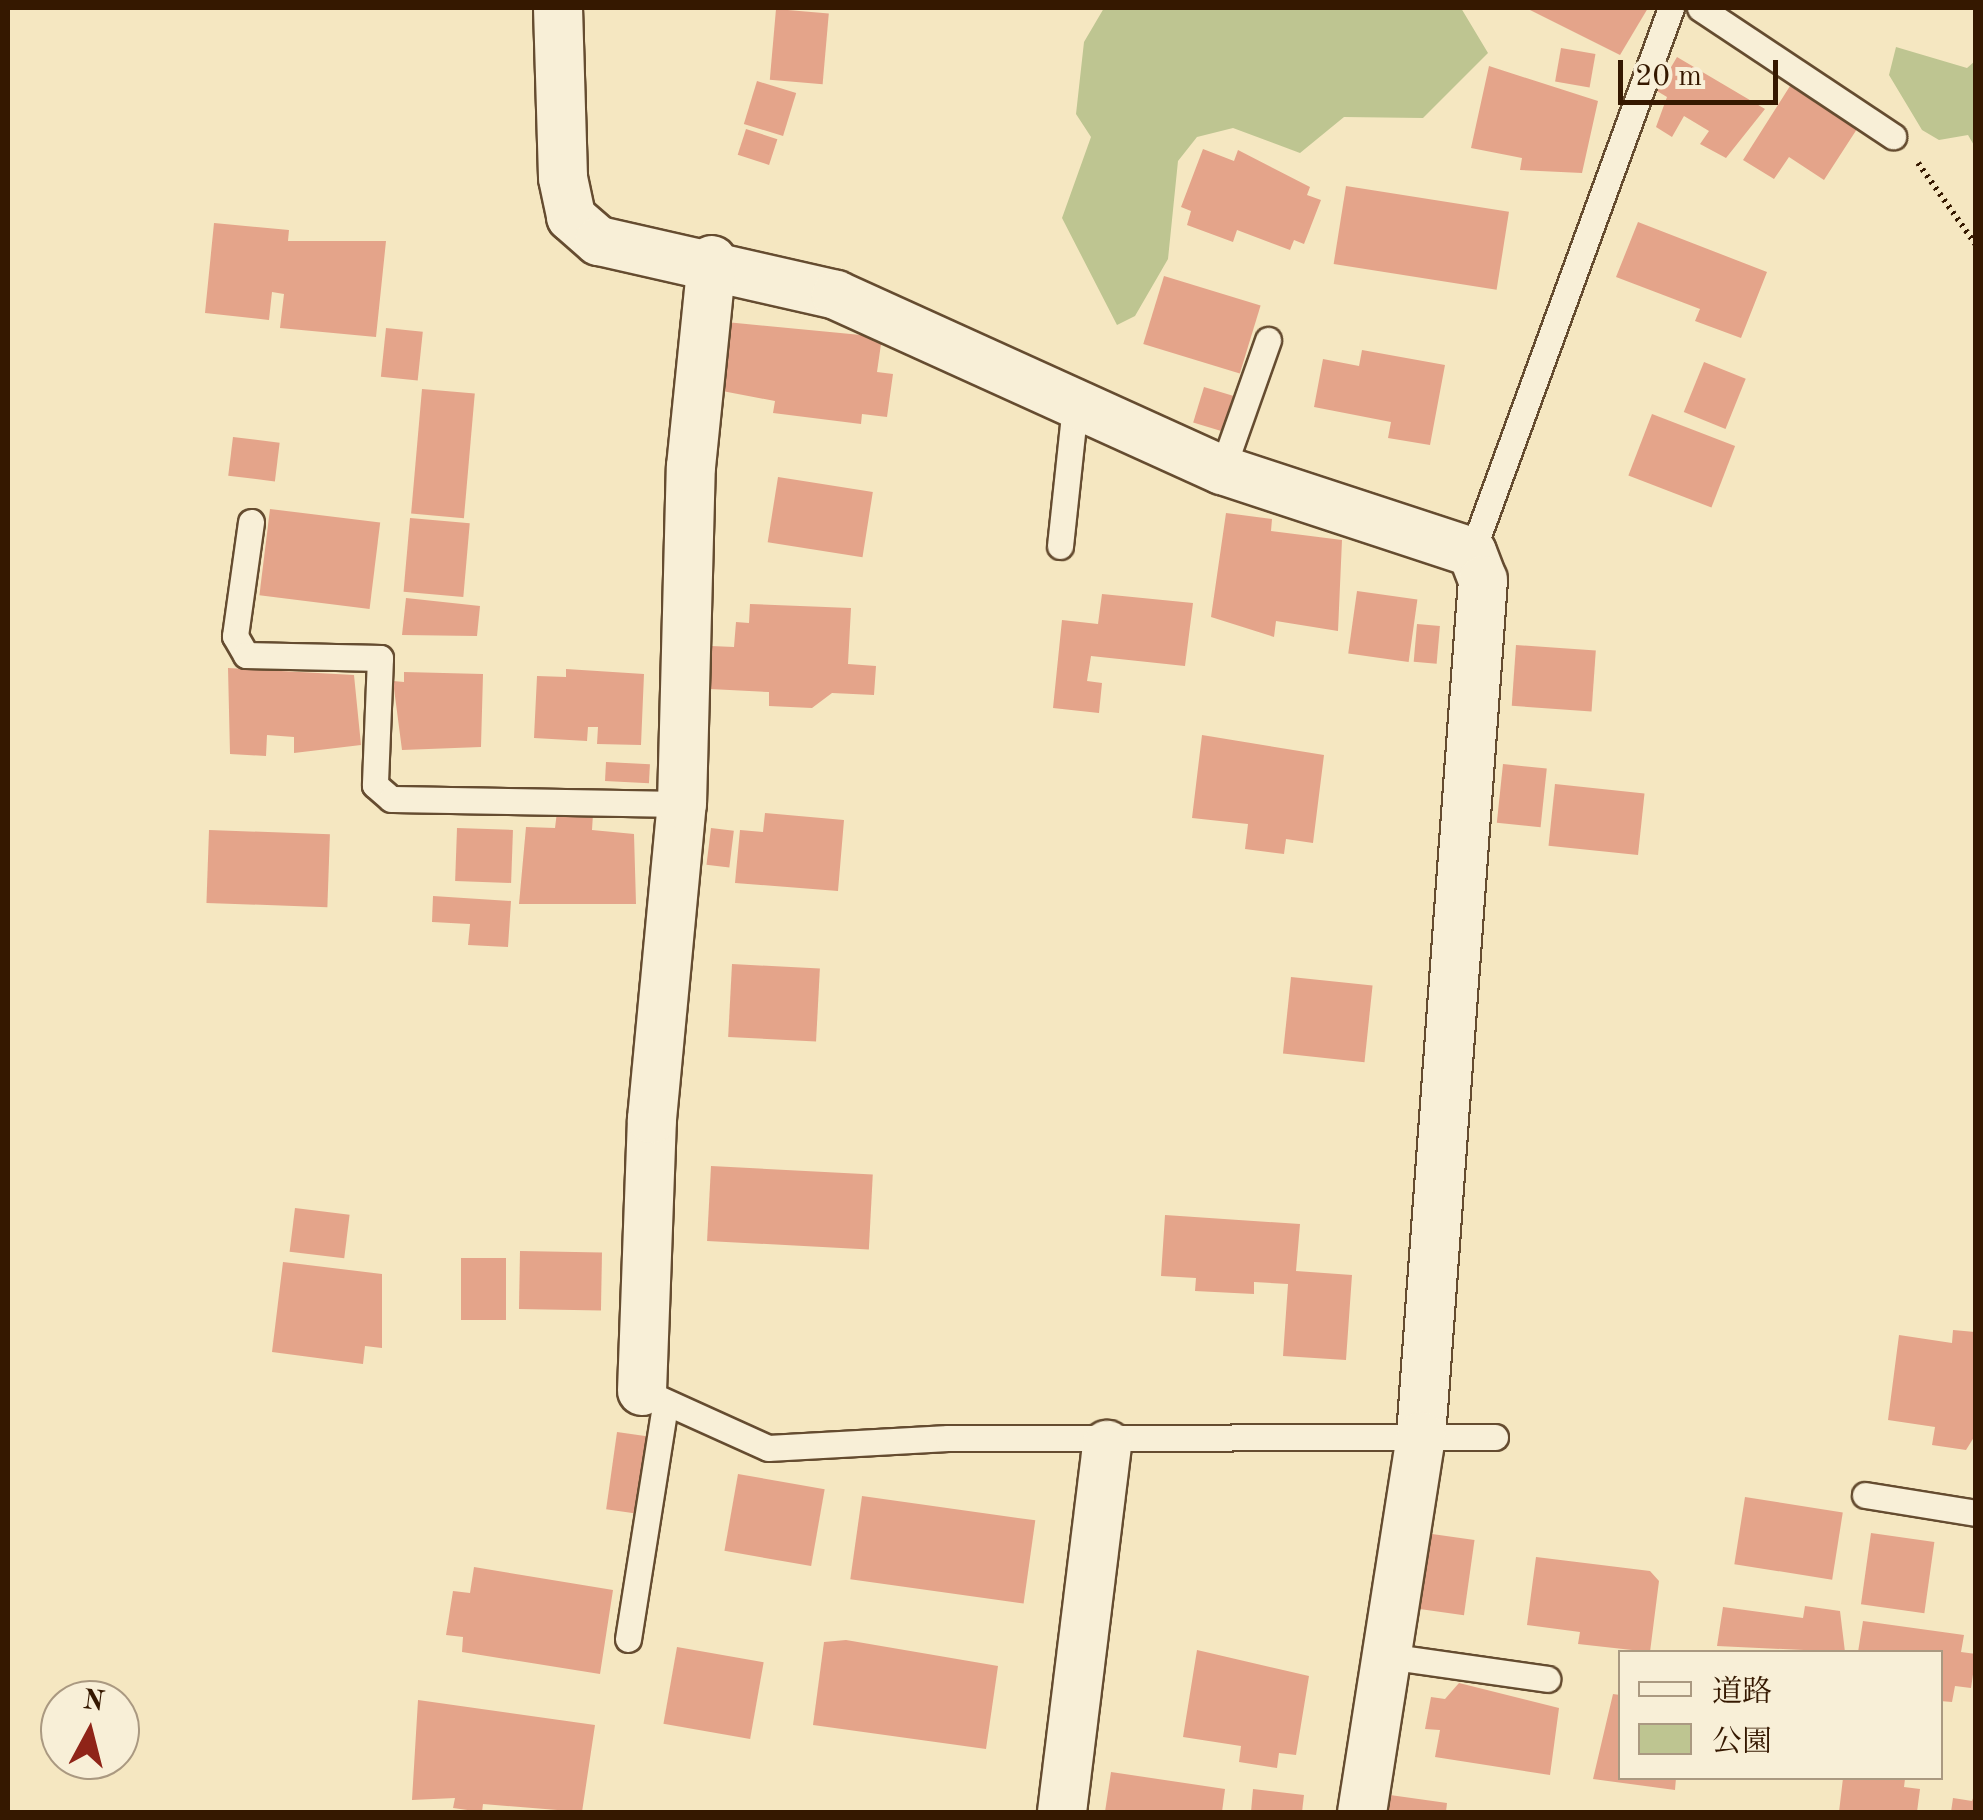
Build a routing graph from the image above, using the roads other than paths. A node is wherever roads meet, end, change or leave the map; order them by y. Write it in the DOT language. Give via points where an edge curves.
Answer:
graph roads {
  1 [pos="558,8"];
  2 [pos="1670,8"];
  3 [pos="1700,8"];
  4 [pos="1894,136"];
  5 [pos="712,260"];
  6 [pos="1268,340"];
  7 [pos="1075,406"];
  8 [pos="1222,470"];
  9 [pos="250,522"];
  10 [pos="1060,546"];
  11 [pos="1472,552"];
  12 [pos="682,804"];
  13 [pos="653,1398"];
  14 [pos="1421,1436"];
  15 [pos="1494,1437"];
  16 [pos="1107,1445"];
  17 [pos="1865,1495"];
  18 [pos="1976,1513"];
  19 [pos="628,1640"];
  20 [pos="1386,1656"];
  21 [pos="1547,1680"];
  22 [pos="1062,1812"];
  23 [pos="1362,1812"];
  1 -- 5 [label="street" via="570,217 599,241"];
  2 -- 11 [label="lane"];
  3 -- 4 [label="lane"];
  5 -- 7 [label="street" via="836,295"];
  5 -- 12 [label="street" via="691,467"];
  6 -- 8 [label="lane"];
  7 -- 8 [label="street"];
  7 -- 10 [label="lane"];
  8 -- 11 [label="street"];
  9 -- 12 [label="lane" via="235,636 246,655 380,658 375,785 392,798"];
  11 -- 14 [label="street" via="1482,580"];
  12 -- 13 [label="street" via="652,1119"];
  13 -- 16 [label="lane" via="768,1448 948,1438"];
  13 -- 19 [label="lane"];
  14 -- 15 [label="lane"];
  14 -- 16 [label="lane"];
  14 -- 20 [label="street"];
  16 -- 22 [label="street"];
  17 -- 18 [label="lane"];
  20 -- 21 [label="lane"];
  20 -- 23 [label="street"];
}
